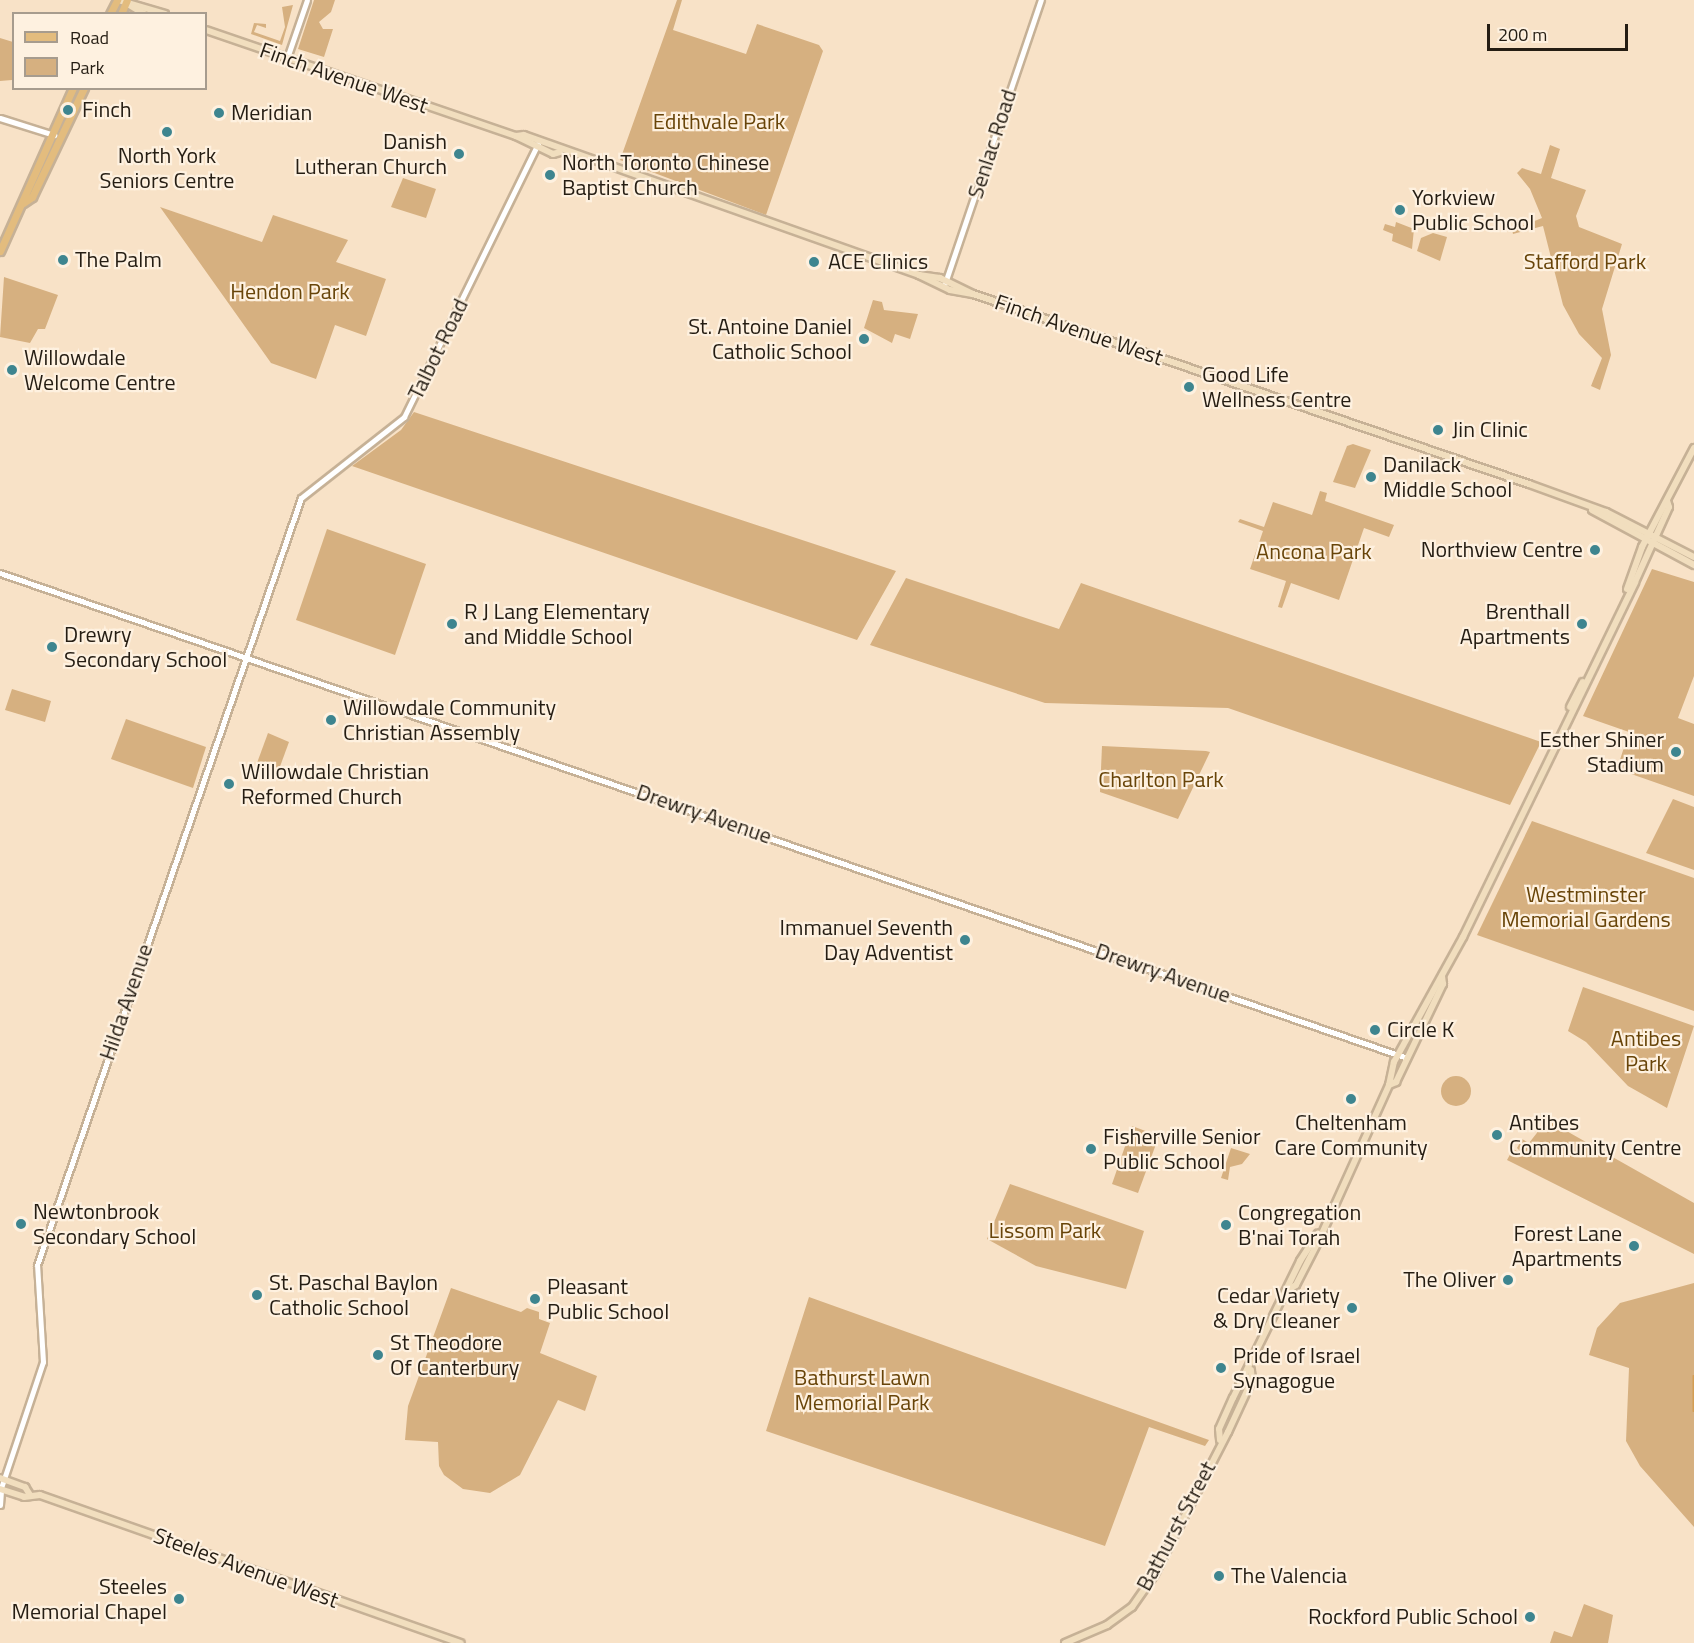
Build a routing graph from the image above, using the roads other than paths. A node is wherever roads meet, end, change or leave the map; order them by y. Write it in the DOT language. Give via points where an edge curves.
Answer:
graph roads {
  1 [pos="307,0"];
  2 [pos="1041,0"];
  3 [pos="122,1"];
  4 [pos="141,12"];
  5 [pos="158,12"];
  6 [pos="207,30"];
  7 [pos="287,58"];
  8 [pos="72,90"];
  9 [pos="83,90"];
  10 [pos="0,118"];
  11 [pos="51,134"];
  12 [pos="61,136"];
  13 [pos="538,144"];
  14 [pos="23,203"];
  15 [pos="0,251"];
  16 [pos="945,284"];
  17 [pos="1694,448"];
  18 [pos="1667,501"];
  19 [pos="1592,510"];
  20 [pos="293,520"];
  21 [pos="1648,533"];
  22 [pos="1656,537"];
  23 [pos="1645,540"];
  24 [pos="1652,545"];
  25 [pos="1694,557"];
  26 [pos="1694,565"];
  27 [pos="0,573"];
  28 [pos="1627,589"];
  29 [pos="246,657"];
  30 [pos="1442,976"];
  31 [pos="1398,1054"];
  32 [pos="1407,1058"];
  33 [pos="1389,1085"];
  34 [pos="3,1478"];
  35 [pos="0,1490"];
  36 [pos="30,1495"];
  37 [pos="0,1505"];
  38 [pos="461,1643"];
  39 [pos="1065,1643"];
  1 -- 7 [label="street"];
  2 -- 16 [label="street, Senlac Road"];
  3 -- 4 [label="main road"];
  3 -- 5 [label="main road"];
  6 -- 7 [label="main road, Finch Avenue West"];
  7 -- 13 [label="main road, Finch Avenue West"];
  8 -- 11 [label="main road"];
  9 -- 12 [label="main road"];
  10 -- 11 [label="street"];
  11 -- 12 [label="street"];
  11 -- 14 [label="main road"];
  12 -- 14 [label="main road" via="32,197"];
  13 -- 16 [label="main road, Finch Avenue West"];
  13 -- 20 [label="street, Talbot Road" via="404,417 388,434 314,484 301,498"];
  14 -- 15 [label="main road"];
  16 -- 19 [label="main road, Finch Avenue West"];
  17 -- 18 [label="main road, Bathurst Street"];
  18 -- 21 [label="main road, Bathurst Street"];
  18 -- 22 [label="main road, Bathurst Street" via="1670,507"];
  19 -- 21 [label="main road, Finch Avenue West"];
  19 -- 23 [label="main road, Finch Avenue West"];
  20 -- 29 [label="street, Hilda Avenue"];
  21 -- 22 [label="main road, Finch Avenue West"];
  21 -- 23 [label="main road, Bathurst Street"];
  22 -- 24 [label="main road, Bathurst Street"];
  22 -- 25 [label="main road, Finch Avenue West"];
  23 -- 24 [label="main road, Finch Avenue West"];
  23 -- 28 [label="main road, Bathurst Street" via="1627,579"];
  24 -- 26 [label="main road, Finch Avenue West"];
  24 -- 28 [label="main road, Bathurst Street"];
  27 -- 29 [label="street, Drewry Avenue"];
  28 -- 30 [label="main road, Bathurst Street"];
  29 -- 31 [label="street, Drewry Avenue"];
  29 -- 34 [label="street, Hilda Avenue" via="37,1265 43,1362"];
  30 -- 31 [label="main road, Bathurst Street" via="1435,980"];
  30 -- 32 [label="main road, Bathurst Street" via="1443,984"];
  31 -- 32 [label="street, Drewry Avenue"];
  31 -- 33 [label="main road, Bathurst Street"];
  32 -- 33 [label="main road, Bathurst Street" via="1396,1082"];
  33 -- 39 [label="main road, Bathurst Street" via="1296,1285 1288,1290 1219,1429 1220,1440 1155,1574 1132,1607 1107,1624"];
  34 -- 35 [label="street, Hilda Avenue"];
  34 -- 36 [label="main road, Steeles Avenue West" via="25,1487"];
  35 -- 36 [label="main road, Steeles Avenue West"];
  35 -- 37 [label="street, Hilda Avenue"];
  36 -- 38 [label="main road, Steeles Avenue West"];
}
